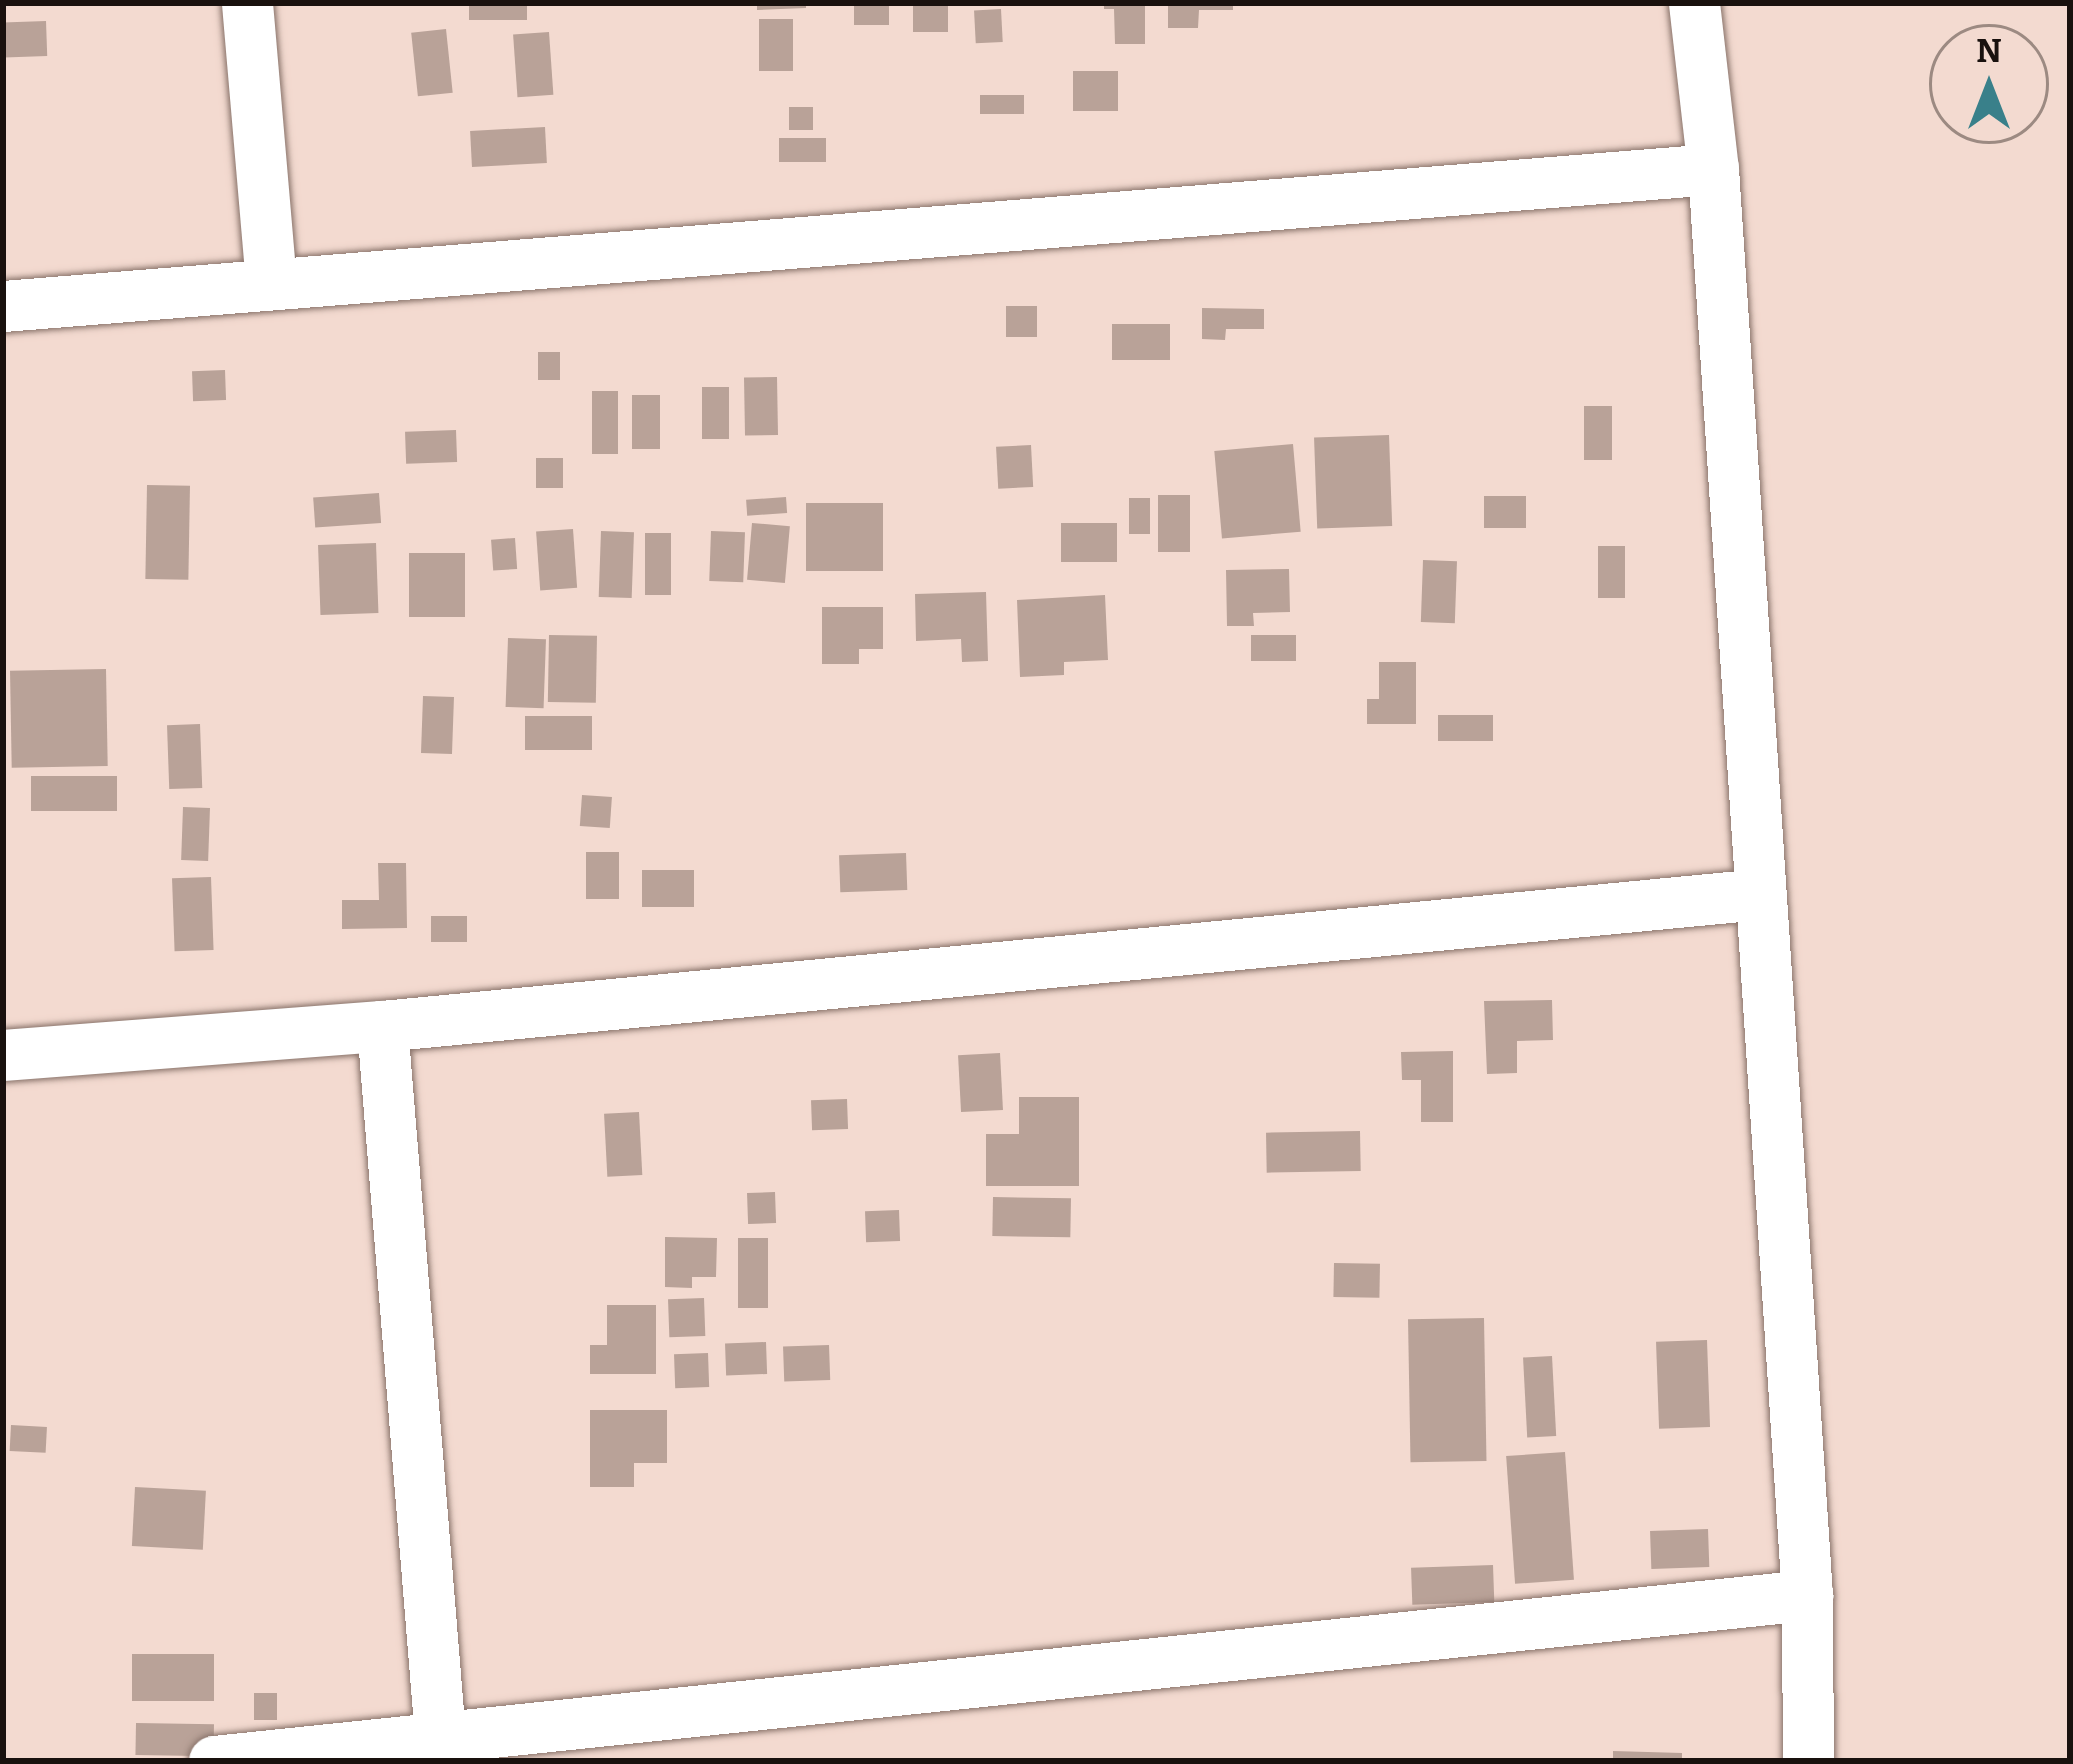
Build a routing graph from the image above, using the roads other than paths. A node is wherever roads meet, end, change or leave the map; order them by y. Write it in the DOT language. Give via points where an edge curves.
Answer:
graph roads {
  1 [pos="248,3"];
  2 [pos="1694,3"];
  3 [pos="1714,169"];
  4 [pos="271,283"];
  5 [pos="3,306"];
  6 [pos="1761,894"];
  7 [pos="382,1026"];
  8 [pos="3,1055"];
  9 [pos="1807,1595"];
  10 [pos="441,1749"];
  11 [pos="214,1761"];
  12 [pos="1808,1761"];
  1 -- 4 [label="street"];
  2 -- 3 [label="street"];
  3 -- 4 [label="street"];
  3 -- 6 [label="street"];
  4 -- 5 [label="street"];
  6 -- 7 [label="street"];
  6 -- 9 [label="street"];
  7 -- 8 [label="street"];
  7 -- 10 [label="street"];
  9 -- 10 [label="street"];
  9 -- 12 [label="street"];
  10 -- 11 [label="street"];
}
